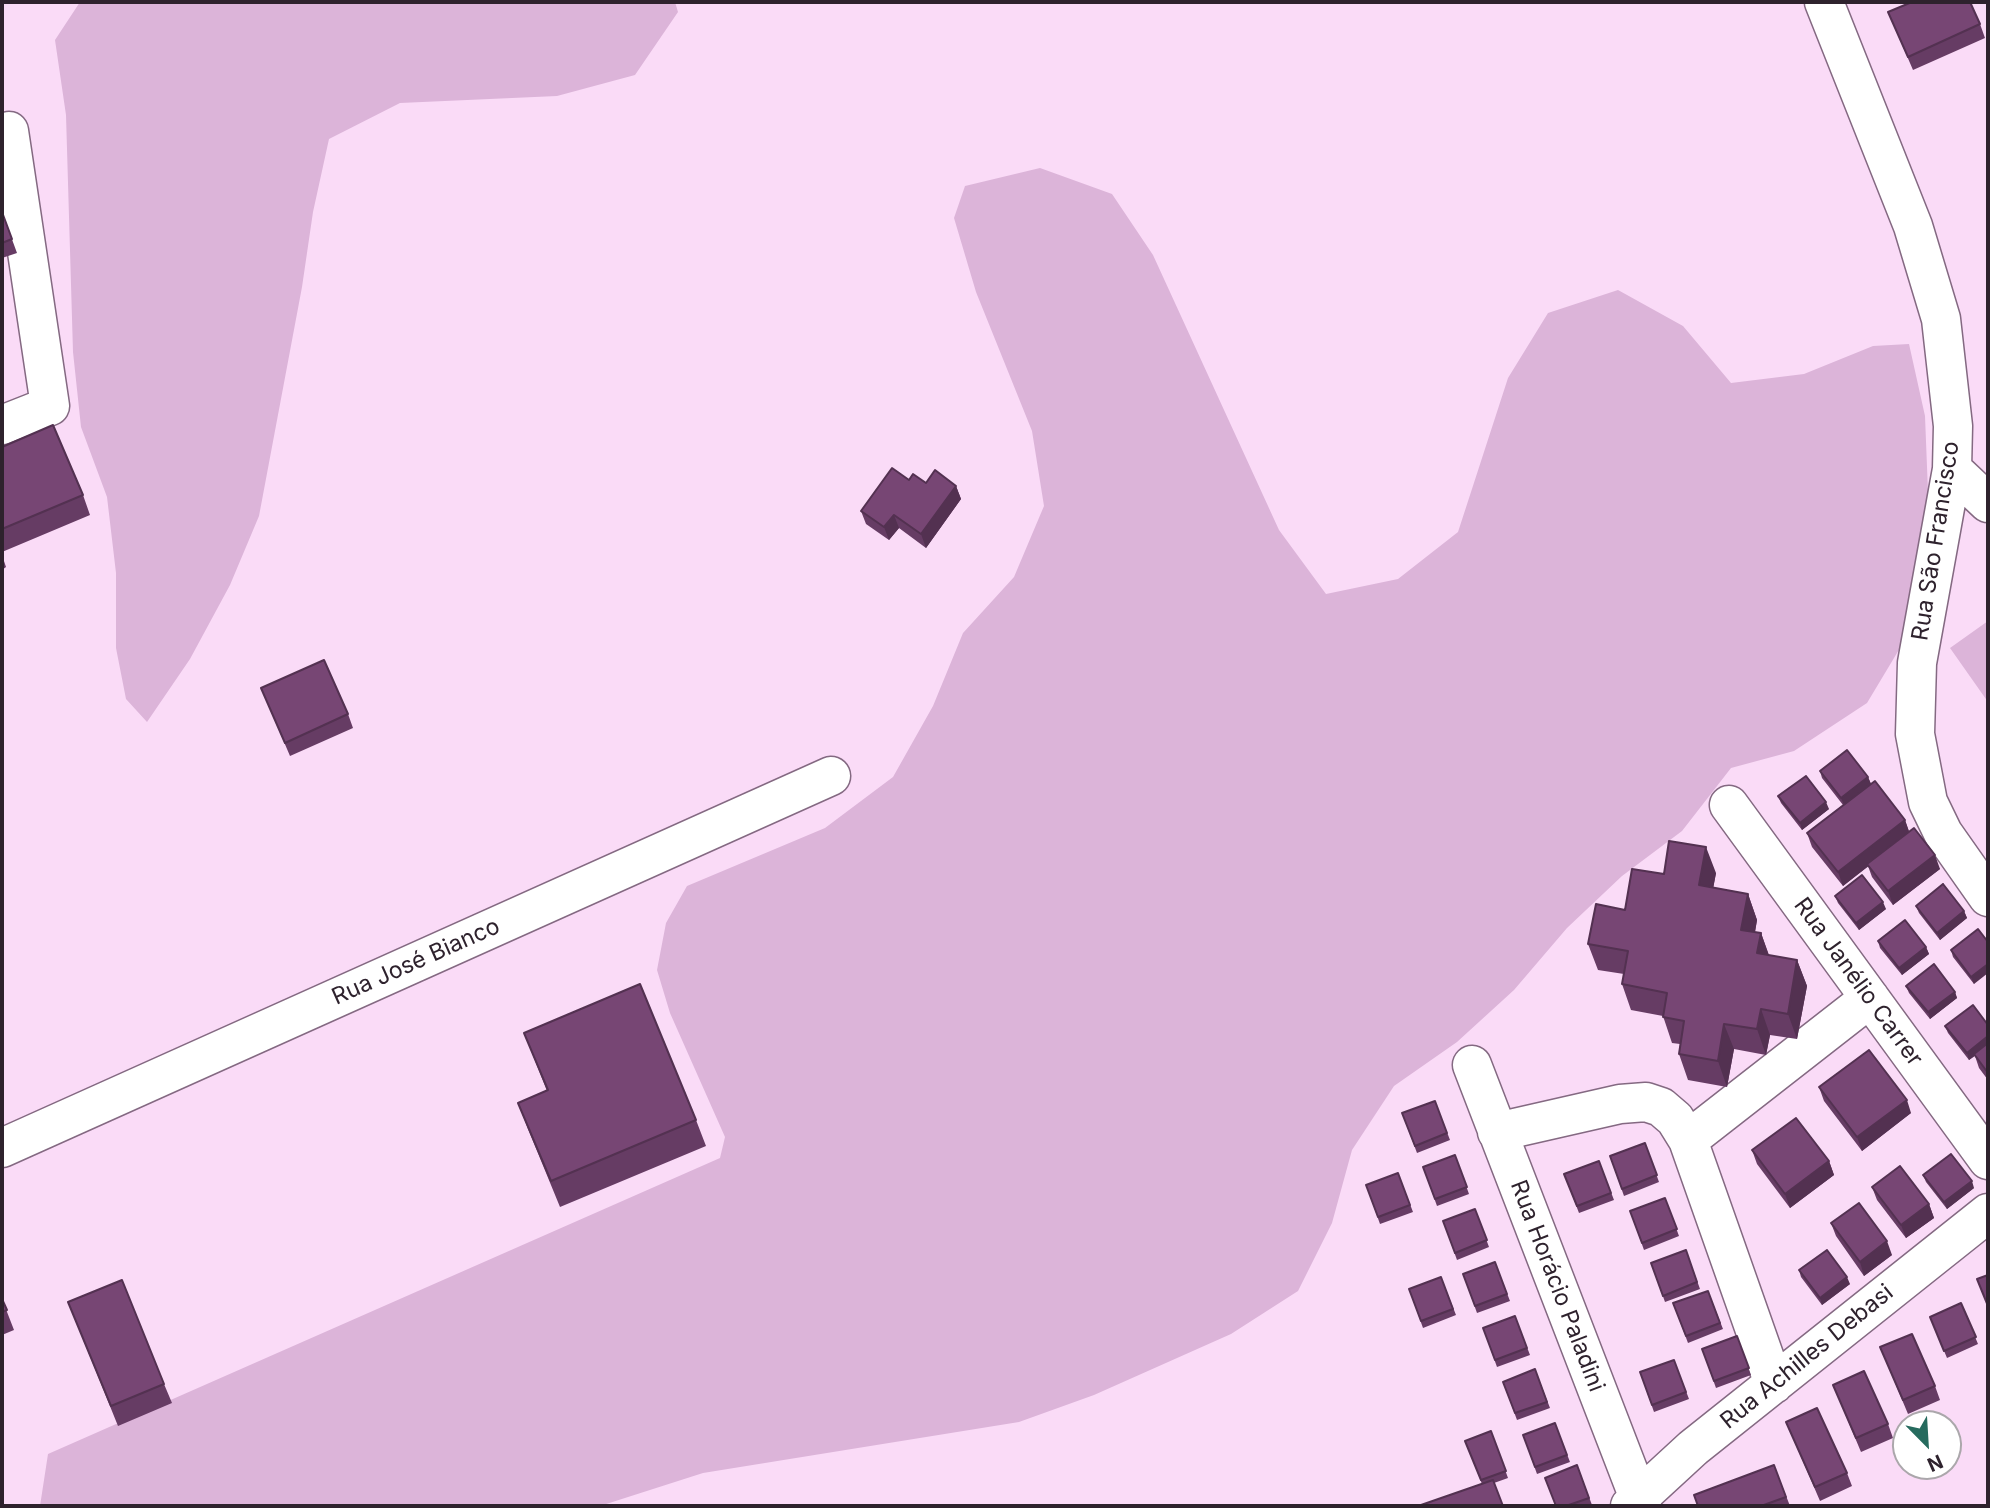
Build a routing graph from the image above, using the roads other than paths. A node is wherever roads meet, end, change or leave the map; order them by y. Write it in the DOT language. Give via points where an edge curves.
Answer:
graph roads {
  1 [pos="1824,2"];
  2 [pos="9,131"];
  3 [pos="2,425"];
  4 [pos="1952,469"];
  5 [pos="1988,503"];
  6 [pos="831,776"];
  7 [pos="1728,805"];
  8 [pos="1983,881"];
  9 [pos="1870,998"];
  10 [pos="1472,1065"];
  11 [pos="1497,1132"];
  12 [pos="1688,1140"];
  13 [pos="2,1148"];
  14 [pos="1988,1160"];
  15 [pos="1988,1213"];
  16 [pos="1774,1384"];
  17 [pos="1637,1504"];
  1 -- 4 [label="street, Rua São Francisco" via="1913,226 1941,319 1954,426"];
  2 -- 3 [label="street" via="50,406"];
  4 -- 5 [label="street"];
  4 -- 8 [label="street, Rua São Francisco" via="1917,663 1915,734 1928,802 1943,833"];
  6 -- 13 [label="street, Rua José Bianco"];
  7 -- 9 [label="street, Rua Janélio Carrer"];
  9 -- 12 [label="street"];
  9 -- 14 [label="street, Rua Janélio Carrer"];
  10 -- 11 [label="street, Rua Horácio Paladini"];
  11 -- 12 [label="street" via="1646,1102 1675,1119"];
  11 -- 17 [label="street, Rua Horácio Paladini"];
  12 -- 16 [label="street"];
  15 -- 16 [label="street, Rua Achilles Debasi"];
  16 -- 17 [label="street, Rua Achilles Debasi" via="1693,1448"];
}
